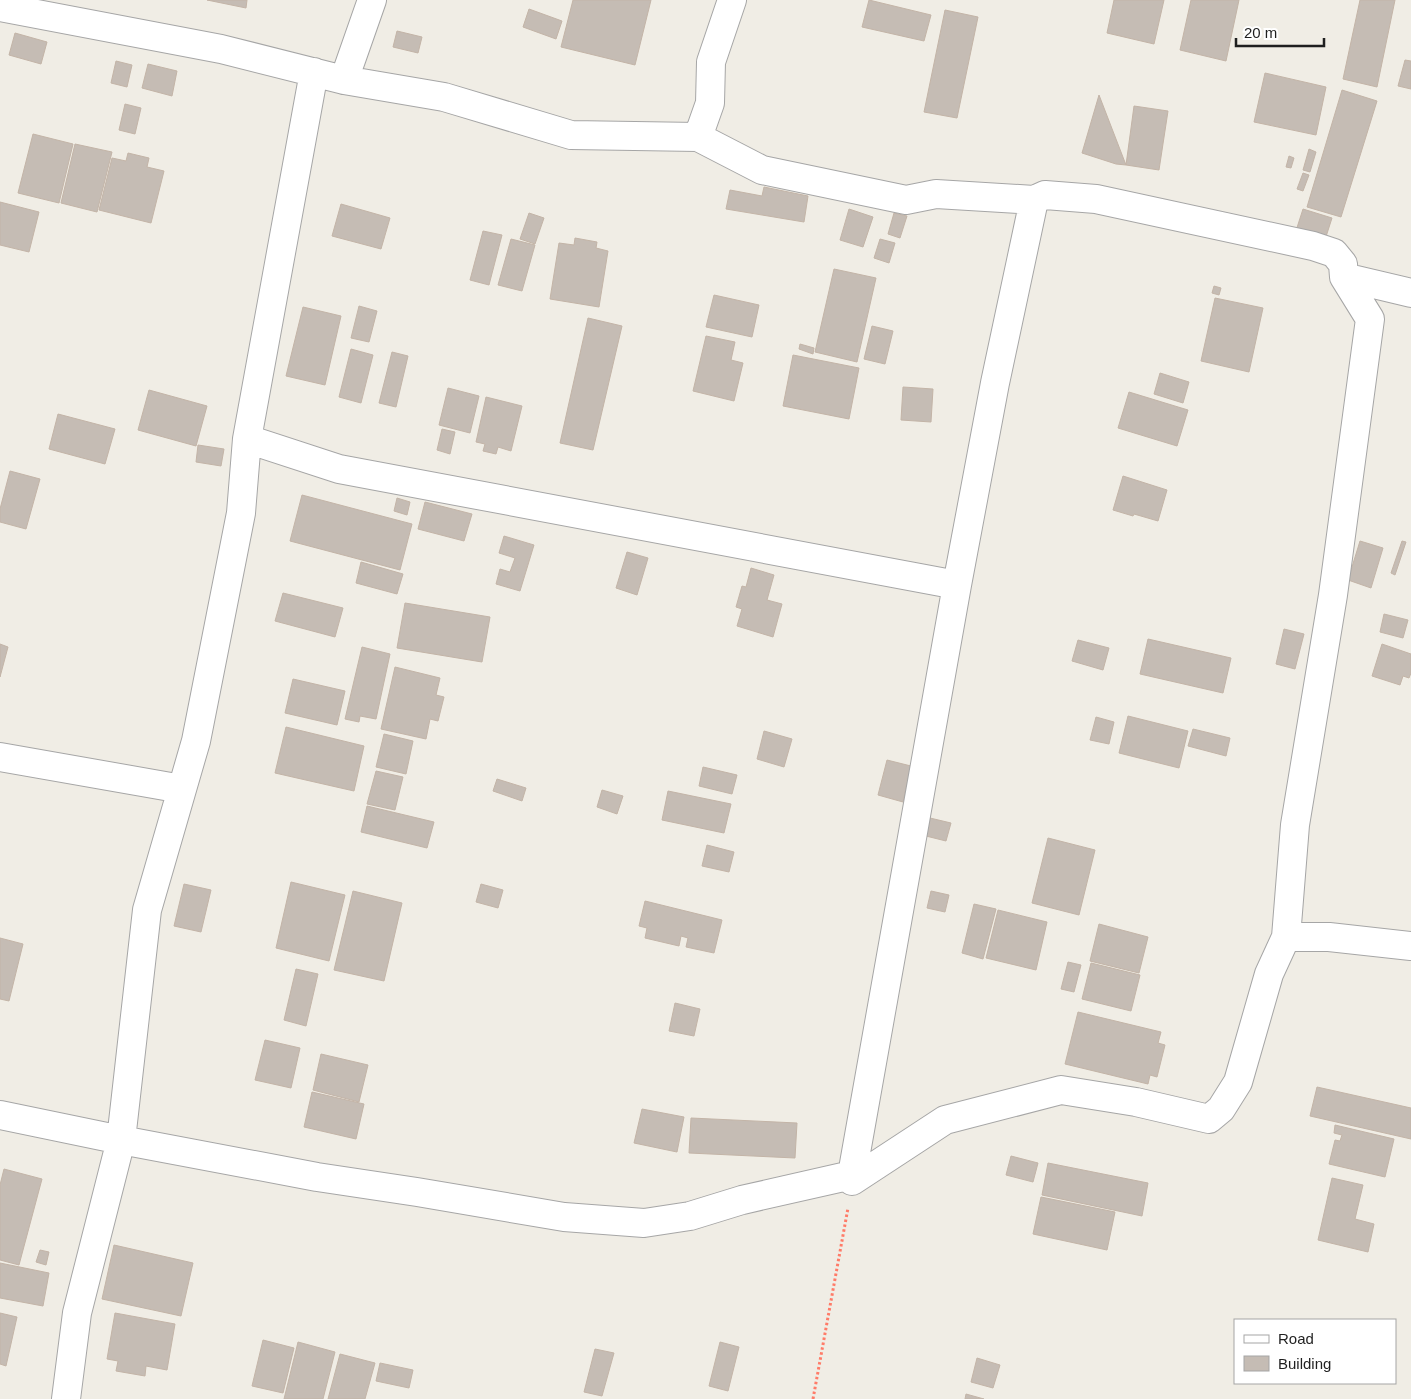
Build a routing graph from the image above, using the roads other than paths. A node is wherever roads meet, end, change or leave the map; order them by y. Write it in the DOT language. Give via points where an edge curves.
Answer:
graph roads {
  1 [pos="372,0"];
  2 [pos="732,0"];
  3 [pos="5,5"];
  4 [pos="314,72"];
  5 [pos="344,80"];
  6 [pos="698,137"];
  7 [pos="1034,200"];
  8 [pos="1344,277"];
  9 [pos="1411,293"];
  10 [pos="247,439"];
  11 [pos="957,585"];
  12 [pos="0,757"];
  13 [pos="182,789"];
  14 [pos="1286,937"];
  15 [pos="1411,946"];
  16 [pos="0,1115"];
  17 [pos="121,1140"];
  18 [pos="852,1178"];
  19 [pos="66,1399"];
  1 -- 5 [label="street"];
  2 -- 6 [label="street" via="711,62 710,103"];
  3 -- 4 [label="street" via="221,49"];
  4 -- 5 [label="street"];
  4 -- 10 [label="street"];
  5 -- 6 [label="street" via="444,97 571,135"];
  6 -- 7 [label="street" via="762,170 906,200 936,194"];
  7 -- 8 [label="street" via="1044,195 1096,199 1313,246 1334,253 1343,264"];
  7 -- 11 [label="street"];
  8 -- 9 [label="street"];
  8 -- 14 [label="street" via="1370,319 1333,596 1295,825"];
  10 -- 11 [label="street" via="339,469"];
  10 -- 13 [label="street" via="242,513 196,741"];
  11 -- 18 [label="street"];
  12 -- 13 [label="street"];
  13 -- 17 [label="street" via="147,910"];
  14 -- 15 [label="street" via="1329,937"];
  14 -- 18 [label="street" via="1269,974 1238,1082 1222,1110 1208,1119 1136,1102 1061,1090 945,1120"];
  16 -- 17 [label="street"];
  17 -- 18 [label="street" via="316,1177 564,1217 644,1223 690,1216 742,1200"];
  17 -- 19 [label="street" via="77,1313"];
}
